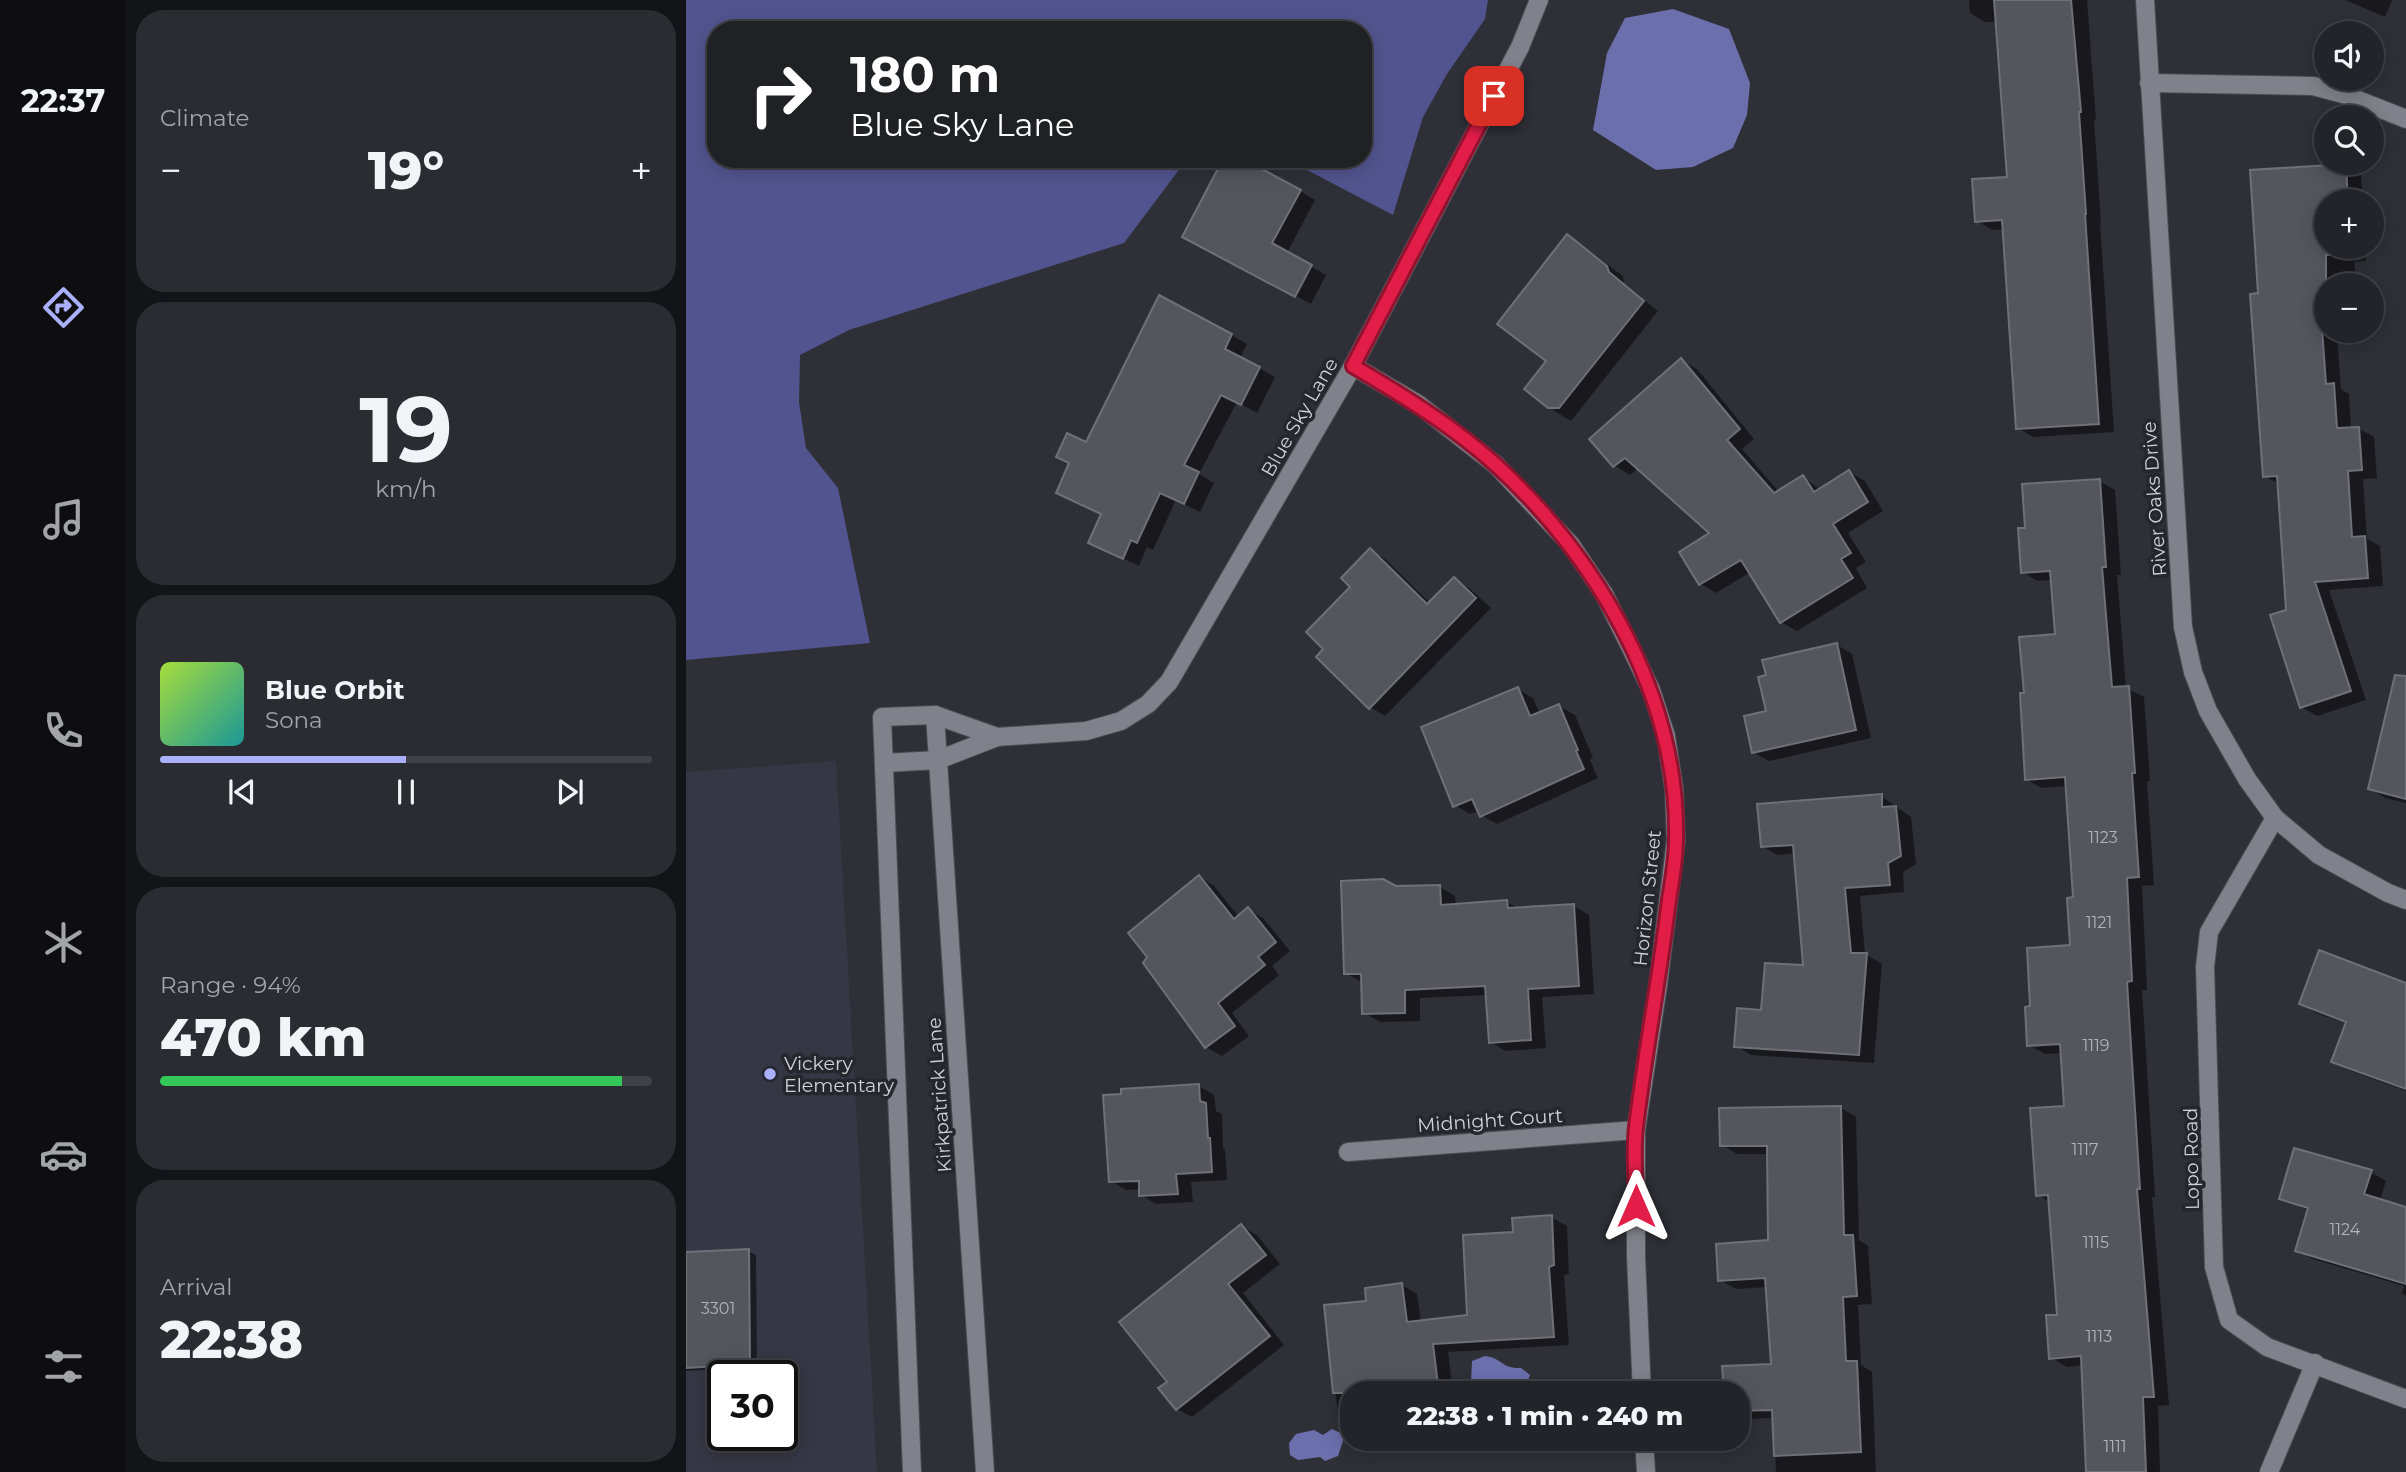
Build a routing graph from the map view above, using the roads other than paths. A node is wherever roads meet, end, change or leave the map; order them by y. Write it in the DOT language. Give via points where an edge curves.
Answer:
graph roads {
  1 [pos="1539,0"];
  2 [pos="2145,0"];
  3 [pos="2149,83"];
  4 [pos="2406,119"];
  5 [pos="1353,366"];
  6 [pos="934,715"];
  7 [pos="997,737"];
  8 [pos="938,760"];
  9 [pos="884,763"];
  10 [pos="2275,818"];
  11 [pos="2406,900"];
  12 [pos="1636,1130"];
  13 [pos="1348,1152"];
  14 [pos="2315,1363"];
  15 [pos="1641,1381"];
  16 [pos="2406,1399"];
  17 [pos="1645,1451"];
  18 [pos="912,1472"];
  19 [pos="985,1472"];
  20 [pos="1646,1472"];
  21 [pos="2269,1472"];
  1 -- 5 [label="street, Blue Sky Lane" via="1520,47"];
  2 -- 3 [label="street, River Oaks Drive"];
  3 -- 4 [label="street" via="2313,86"];
  3 -- 10 [label="street, River Oaks Drive" via="2183,627 2208,711"];
  5 -- 7 [label="street, Blue Sky Lane" via="1169,682 1148,704 1121,721 1086,731"];
  5 -- 12 [label="street, Horizon Street" via="1418,404 1496,465 1571,545 1604,594 1651,690 1666,736 1676,840"];
  6 -- 7 [label="street, Blue Sky Lane"];
  6 -- 8 [label="street, Kirkpatrick Lane"];
  6 -- 9 [label="street, Kirkpatrick Lane" via="882,717"];
  7 -- 8 [label="street, Blue Sky Lane"];
  8 -- 9 [label="street, Blue Sky Lane"];
  8 -- 19 [label="street, Kirkpatrick Lane"];
  9 -- 18 [label="street, Kirkpatrick Lane"];
  10 -- 11 [label="street, River Oaks Drive" via="2319,855"];
  10 -- 14 [label="street, Lopo Road" via="2208,932 2204,967 2214,1267 2229,1320 2267,1347"];
  12 -- 13 [label="street, Midnight Court"];
  12 -- 15 [label="street, Horizon Street"];
  14 -- 16 [label="street, Lopo Road"];
  14 -- 21 [label="street"];
  17 -- 20 [label="street"];
}
